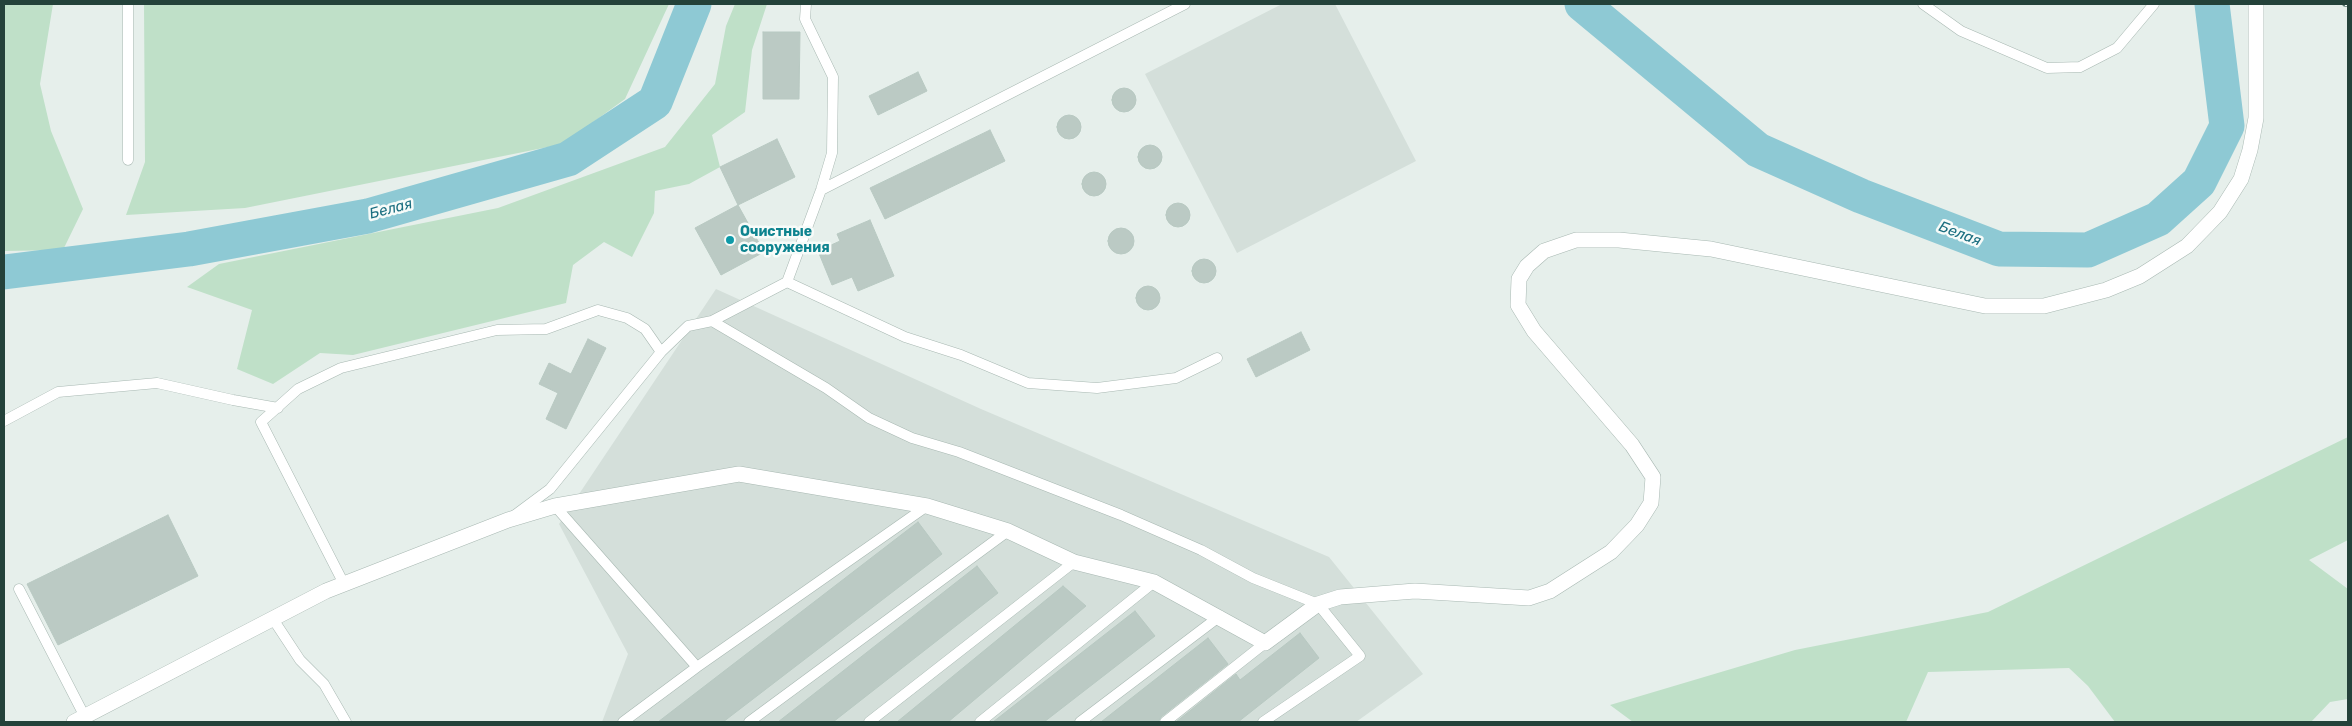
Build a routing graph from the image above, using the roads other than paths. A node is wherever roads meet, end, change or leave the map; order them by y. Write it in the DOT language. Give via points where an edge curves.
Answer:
graph roads {
  1 [pos="128,4"];
  2 [pos="806,4"];
  3 [pos="1185,4"];
  4 [pos="1922,4"];
  5 [pos="2154,4"];
  6 [pos="2256,4"];
  7 [pos="128,160"];
  8 [pos="821,190"];
  9 [pos="787,282"];
  10 [pos="712,321"];
  11 [pos="661,352"];
  12 [pos="1217,358"];
  13 [pos="278,408"];
  14 [pos="4,420"];
  15 [pos="555,506"];
  16 [pos="927,506"];
  17 [pos="508,520"];
  18 [pos="1008,531"];
  19 [pos="1074,562"];
  20 [pos="1154,582"];
  21 [pos="344,584"];
  22 [pos="18,589"];
  23 [pos="1318,604"];
  24 [pos="1220,616"];
  25 [pos="273,619"];
  26 [pos="1265,642"];
  27 [pos="697,667"];
  28 [pos="79,719"];
  29 [pos="346,722"];
  30 [pos="624,722"];
  31 [pos="749,722"];
  32 [pos="869,722"];
  33 [pos="980,722"];
  34 [pos="1080,722"];
  35 [pos="1165,722"];
  36 [pos="1264,722"];
  1 -- 7 [label="lane"];
  2 -- 8 [label="lane" via="805,19 833,77 832,154"];
  3 -- 8 [label="lane"];
  4 -- 5 [label="lane" via="1961,31 2047,68 2080,67 2117,48"];
  6 -- 23 [label="street" via="2256,118 2241,179 2220,212 2187,246 2140,276 2106,290 2044,306 1985,306 1711,249 1619,240 1576,240 1544,251 1526,266 1519,280 1518,305 1534,331 1632,445 1653,477 1651,502 1637,525 1611,552 1579,574 1550,591 1529,598 1415,591 1340,597"];
  8 -- 9 [label="lane"];
  9 -- 10 [label="lane"];
  9 -- 12 [label="lane" via="905,337 961,355 1028,383 1097,388 1176,378"];
  10 -- 11 [label="lane" via="688,326"];
  10 -- 23 [label="lane" via="826,388 869,418 912,438 959,452 1121,515 1201,550 1253,578"];
  11 -- 13 [label="lane" via="645,330 627,318 598,310 546,328 497,330 341,368 298,389"];
  11 -- 17 [label="lane" via="550,489"];
  13 -- 14 [label="lane" via="157,383 58,392"];
  13 -- 21 [label="lane" via="261,422"];
  15 -- 16 [label="street" via="739,474"];
  15 -- 17 [label="street"];
  15 -- 27 [label="lane"];
  16 -- 18 [label="street"];
  16 -- 27 [label="lane"];
  17 -- 21 [label="street"];
  18 -- 19 [label="street"];
  18 -- 31 [label="lane"];
  19 -- 20 [label="street"];
  19 -- 32 [label="lane"];
  20 -- 24 [label="street"];
  20 -- 33 [label="lane"];
  21 -- 25 [label="street"];
  22 -- 28 [label="lane"];
  23 -- 26 [label="street"];
  23 -- 36 [label="lane" via="1360,656"];
  24 -- 26 [label="street"];
  24 -- 34 [label="lane"];
  25 -- 28 [label="street"];
  25 -- 29 [label="lane" via="300,660 324,684"];
  26 -- 35 [label="lane"];
  27 -- 30 [label="lane"];
}
